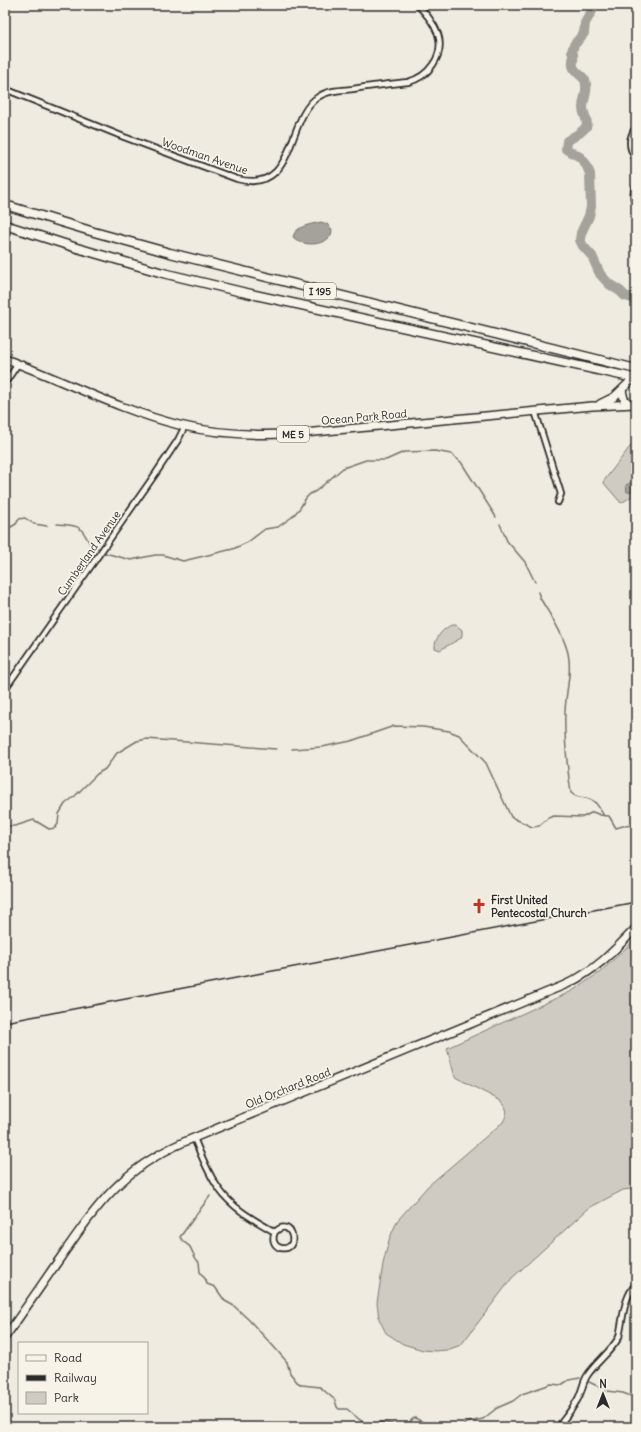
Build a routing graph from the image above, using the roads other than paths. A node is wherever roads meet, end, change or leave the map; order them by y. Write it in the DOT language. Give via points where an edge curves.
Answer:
graph roads {
  1 [pos="418,5"];
  2 [pos="5,88"];
  3 [pos="636,127"];
  4 [pos="636,159"];
  5 [pos="636,186"];
  6 [pos="5,205"];
  7 [pos="636,205"];
  8 [pos="5,226"];
  9 [pos="5,359"];
  10 [pos="18,364"];
  11 [pos="636,369"];
  12 [pos="635,378"];
  13 [pos="5,383"];
  14 [pos="622,390"];
  15 [pos="632,404"];
  16 [pos="592,406"];
  17 [pos="535,411"];
  18 [pos="185,426"];
  19 [pos="558,502"];
  20 [pos="5,689"];
  21 [pos="636,928"];
  22 [pos="194,1138"];
  23 [pos="275,1232"];
  24 [pos="636,1284"];
  25 [pos="5,1338"];
  26 [pos="558,1427"];
  1 -- 2 [label="street, Woodman Avenue" via="431,21 439,37 438,53 429,70 408,82 333,91 319,96 306,110 281,165 271,175 257,181 237,179"];
  3 -- 4 [label="street" via="629,145"];
  5 -- 7 [label="street" via="633,193"];
  6 -- 11 [label="highway, I 195" via="170,253"];
  8 -- 12 [label="highway, I 195" via="156,271 228,289"];
  9 -- 10 [label="street, Ocean Park Road / ME 5"];
  10 -- 13 [label="street"];
  10 -- 18 [label="street, Ocean Park Road / ME 5" via="135,410"];
  12 -- 14 [label="street, Ocean Park Road / ME 5"];
  14 -- 15 [label="street" via="624,399"];
  14 -- 16 [label="street, Ocean Park Road / ME 5" via="606,402"];
  15 -- 16 [label="street, Ocean Park Road / ME 5"];
  16 -- 17 [label="street, Ocean Park Road / ME 5"];
  17 -- 18 [label="street, Ocean Park Road / ME 5" via="275,435 227,433"];
  17 -- 19 [label="street" via="561,494"];
  18 -- 20 [label="street, Cumberland Avenue" via="156,473"];
  21 -- 22 [label="street, Old Orchard Road" via="601,963 567,984"];
  22 -- 23 [label="street" via="219,1189 240,1210"];
  22 -- 25 [label="street, Old Orchard Road" via="145,1162 108,1194 89,1216"];
  23 -- 23 [label="street" via="273,1238 276,1244 281,1248 290,1245 293,1236 289,1230 280,1228"];
  24 -- 26 [label="street" via="627,1298 617,1341 587,1377 576,1402"];
}
